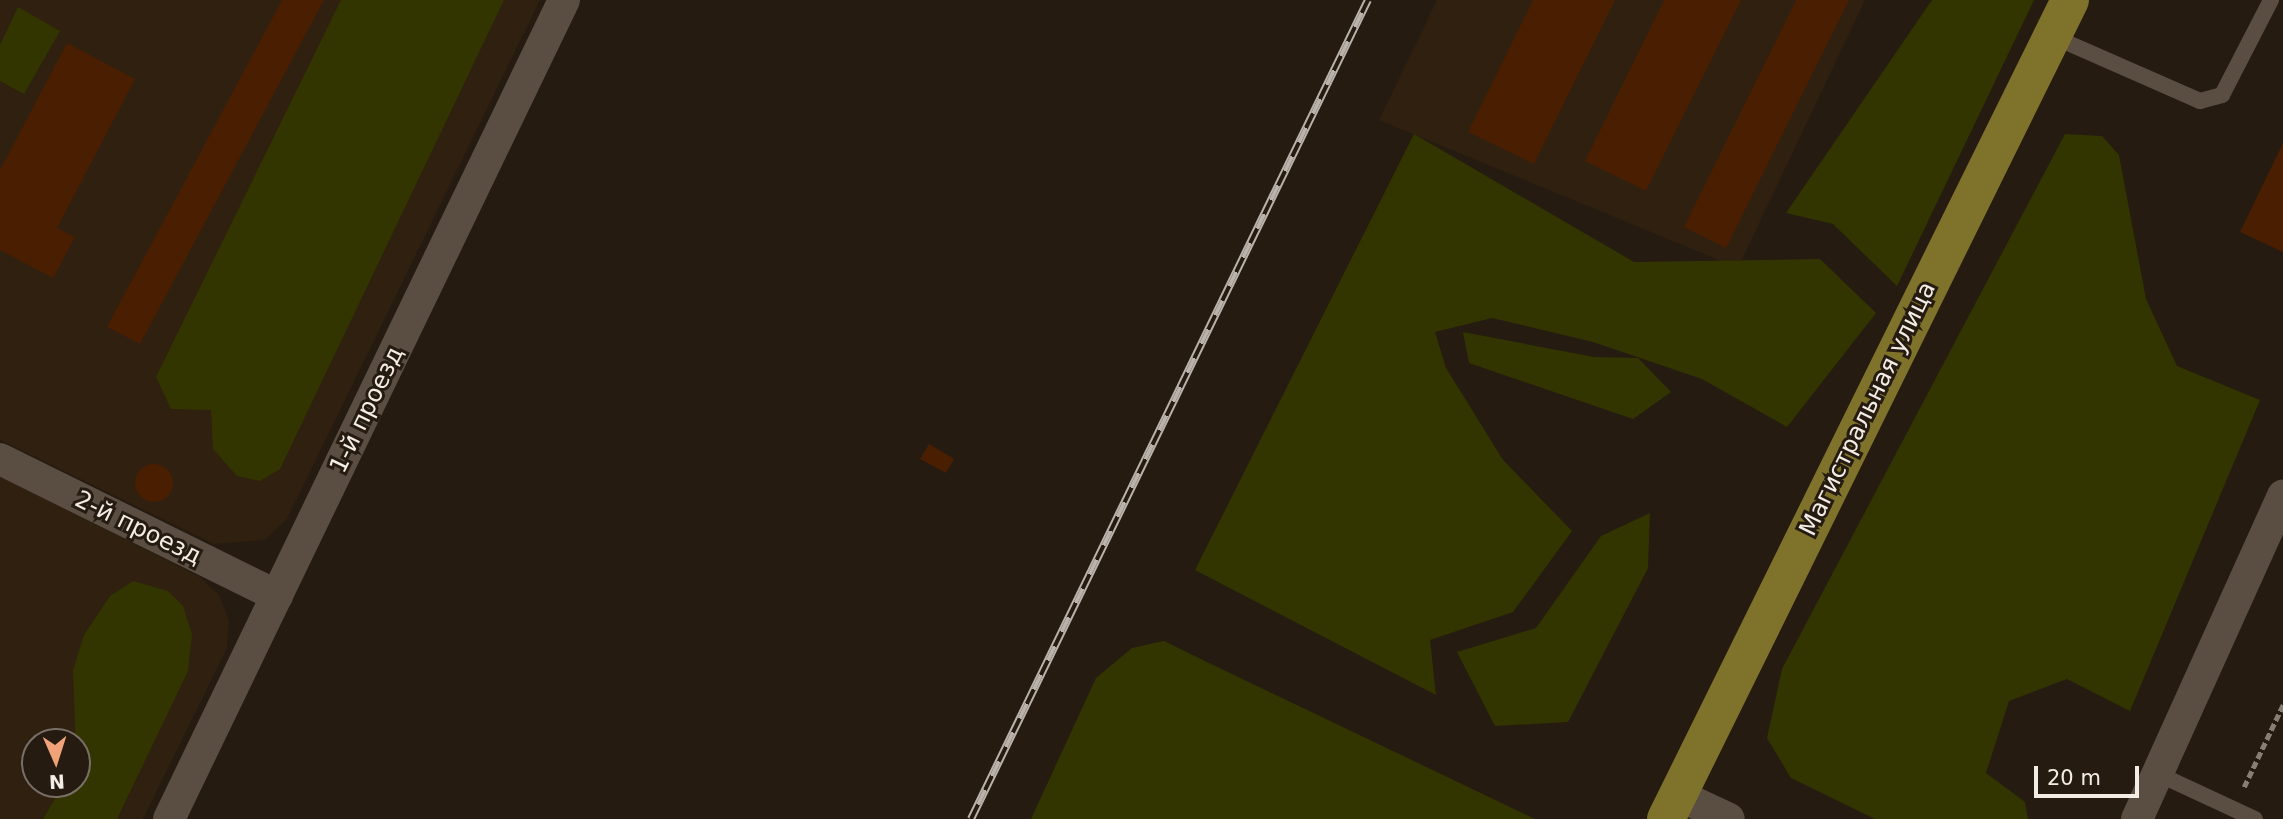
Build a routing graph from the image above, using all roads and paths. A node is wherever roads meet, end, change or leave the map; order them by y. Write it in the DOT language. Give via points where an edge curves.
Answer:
graph roads {
  1 [pos="564,0"];
  2 [pos="2070,0"];
  3 [pos="2271,0"];
  4 [pos="2052,36"];
  5 [pos="0,459"];
  6 [pos="2283,495"];
  7 [pos="277,596"];
  8 [pos="2283,705"];
  9 [pos="2156,773"];
  10 [pos="1672,807"];
  11 [pos="2233,809"];
  12 [pos="169,819"];
  13 [pos="1729,819"];
  14 [pos="2137,819"];
  15 [pos="2255,819"];
  1 -- 7 [label="street, 1-й проезд"];
  2 -- 4 [label="main road, Магистральная улица"];
  3 -- 4 [label="lane" via="2222,95 2200,101"];
  4 -- 10 [label="main road, Магистральная улица"];
  5 -- 7 [label="street, 2-й проезд"];
  6 -- 9 [label="street"];
  7 -- 12 [label="street, 1-й проезд"];
  8 -- 11 [label="path"];
  9 -- 11 [label="lane"];
  9 -- 14 [label="street"];
  10 -- 13 [label="street"];
  11 -- 15 [label="lane"];
}
